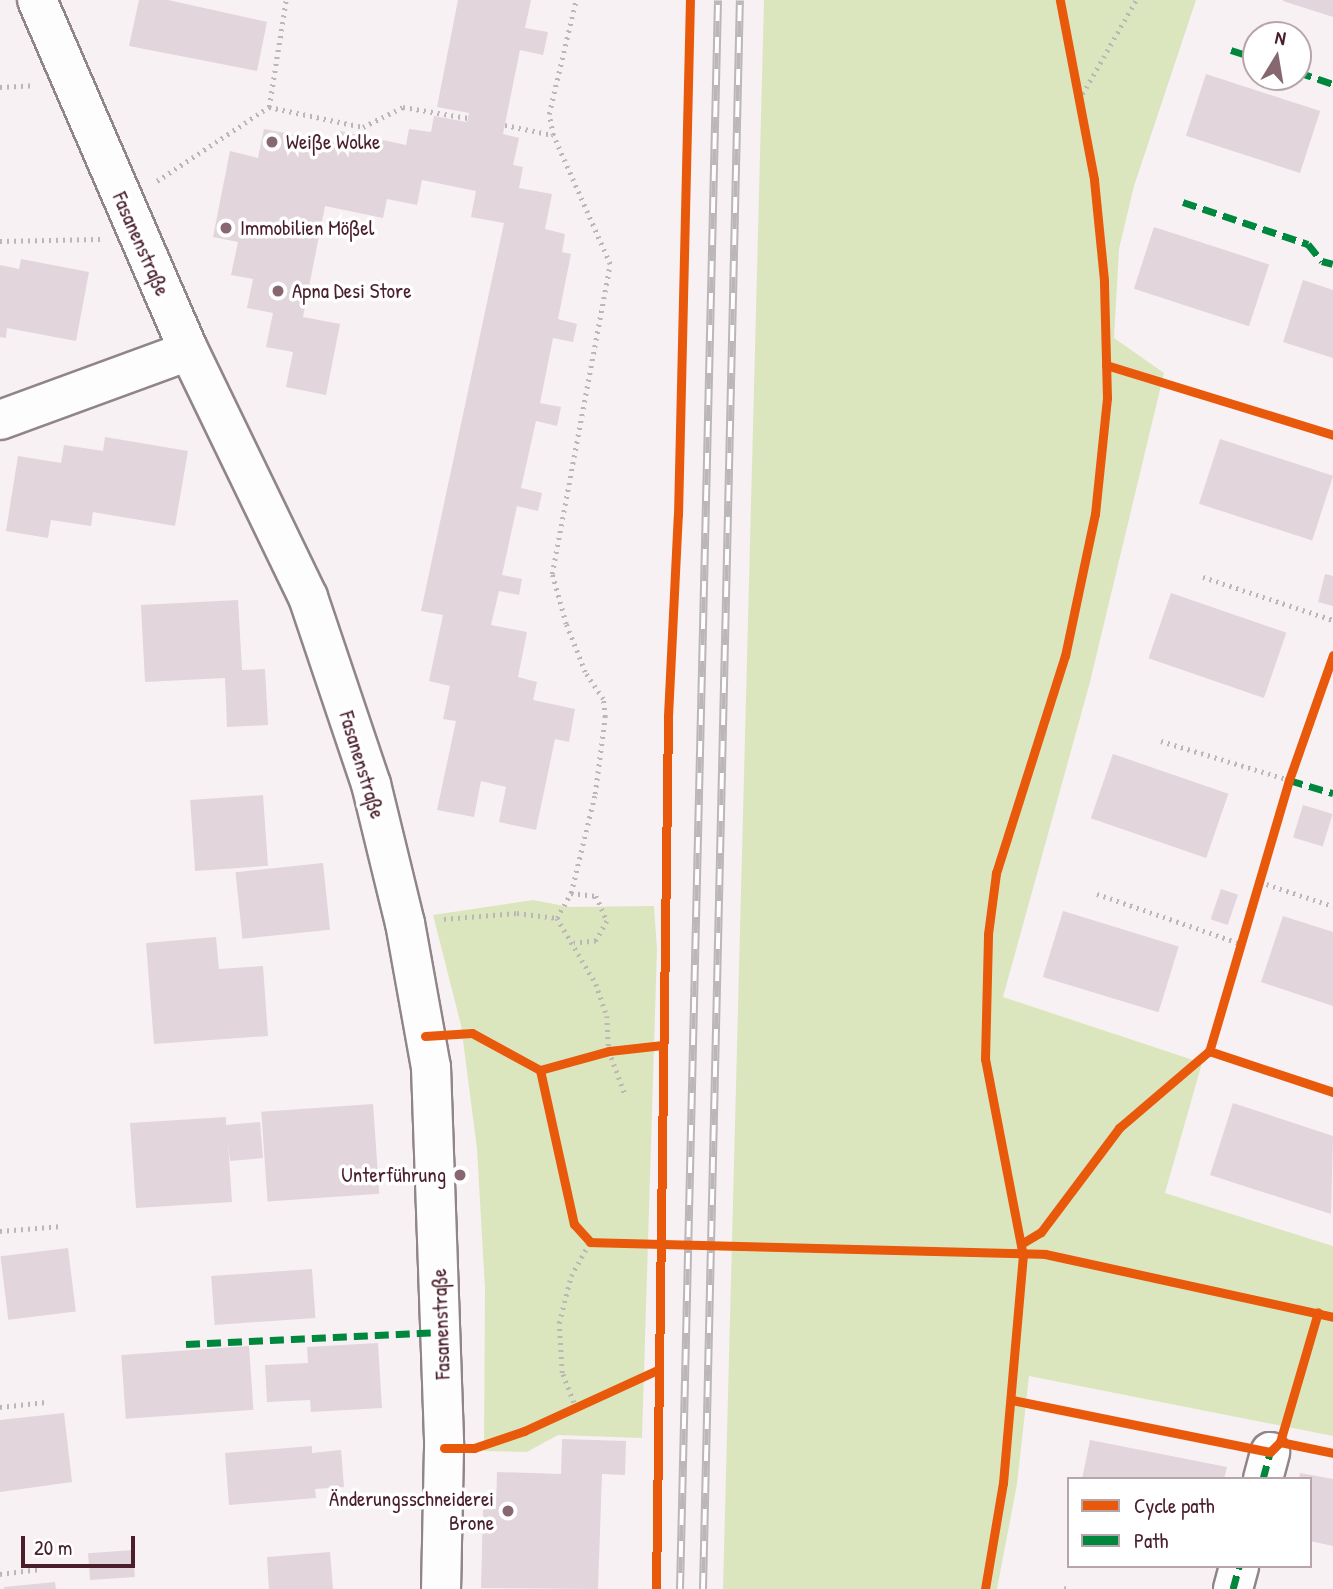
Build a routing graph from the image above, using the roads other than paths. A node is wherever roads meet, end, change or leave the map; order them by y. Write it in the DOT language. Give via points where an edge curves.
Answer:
graph roads {
  1 [pos="37,0"];
  2 [pos="189,351"];
  3 [pos="0,420"];
  4 [pos="1238,1568"];
  5 [pos="441,1589"];
  6 [pos="1233,1589"];
  1 -- 2 [label="street, Fasanenstraße"];
  2 -- 3 [label="street"];
  2 -- 5 [label="street, Fasanenstraße" via="308,597 371,784 405,923 431,1067 436,1151 444,1448"];
  4 -- 6 [label="street"];
}
